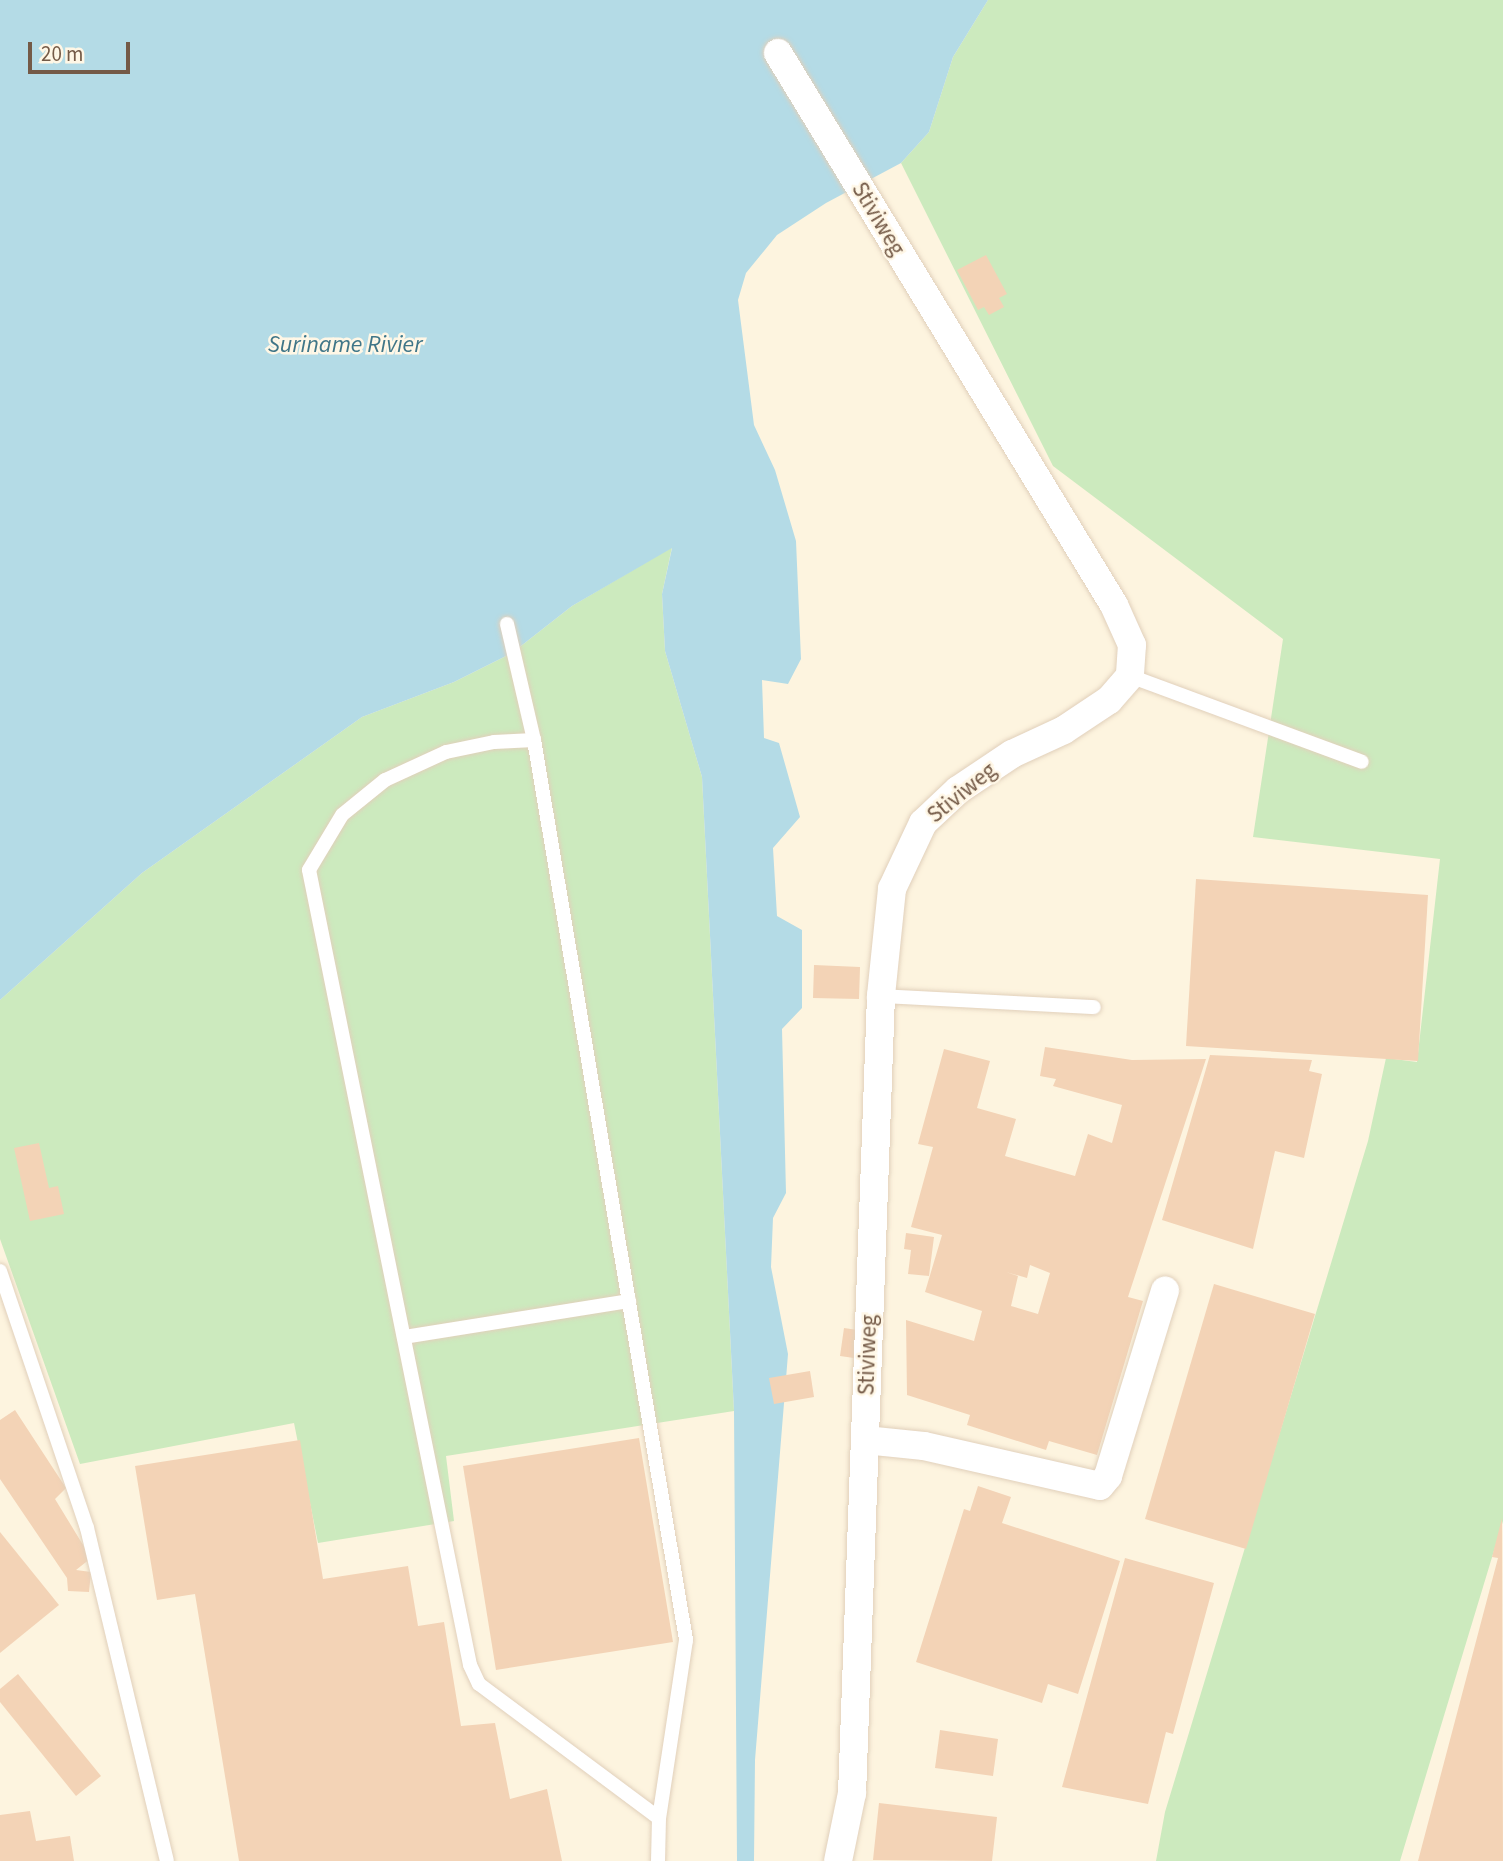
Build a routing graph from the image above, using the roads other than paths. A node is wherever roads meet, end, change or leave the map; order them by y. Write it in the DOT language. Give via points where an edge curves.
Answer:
graph roads {
  1 [pos="778,53"];
  2 [pos="507,624"];
  3 [pos="1130,676"];
  4 [pos="534,740"];
  5 [pos="1362,762"];
  6 [pos="881,996"];
  7 [pos="1094,1007"];
  8 [pos="0,1271"];
  9 [pos="1164,1291"];
  10 [pos="629,1301"];
  11 [pos="404,1337"];
  12 [pos="865,1440"];
  13 [pos="659,1818"];
  14 [pos="167,1861"];
  15 [pos="658,1861"];
  16 [pos="838,1861"];
  1 -- 3 [label="street, Stiviweg" via="1114,605 1132,645"];
  2 -- 4 [label="lane"];
  3 -- 5 [label="lane"];
  3 -- 6 [label="street, Stiviweg" via="1109,700 1064,730 1012,754 958,790 923,823 892,889"];
  4 -- 10 [label="lane"];
  4 -- 11 [label="lane" via="494,741 446,752 384,779 342,815 309,870"];
  6 -- 7 [label="lane"];
  6 -- 12 [label="street, Stiviweg"];
  8 -- 14 [label="lane" via="87,1528"];
  9 -- 12 [label="street" via="1108,1476 1100,1486 924,1446"];
  10 -- 11 [label="lane"];
  10 -- 13 [label="lane" via="686,1640"];
  11 -- 13 [label="lane" via="470,1665 479,1684"];
  12 -- 16 [label="street, Stiviweg" via="852,1793"];
  13 -- 15 [label="lane"];
}
